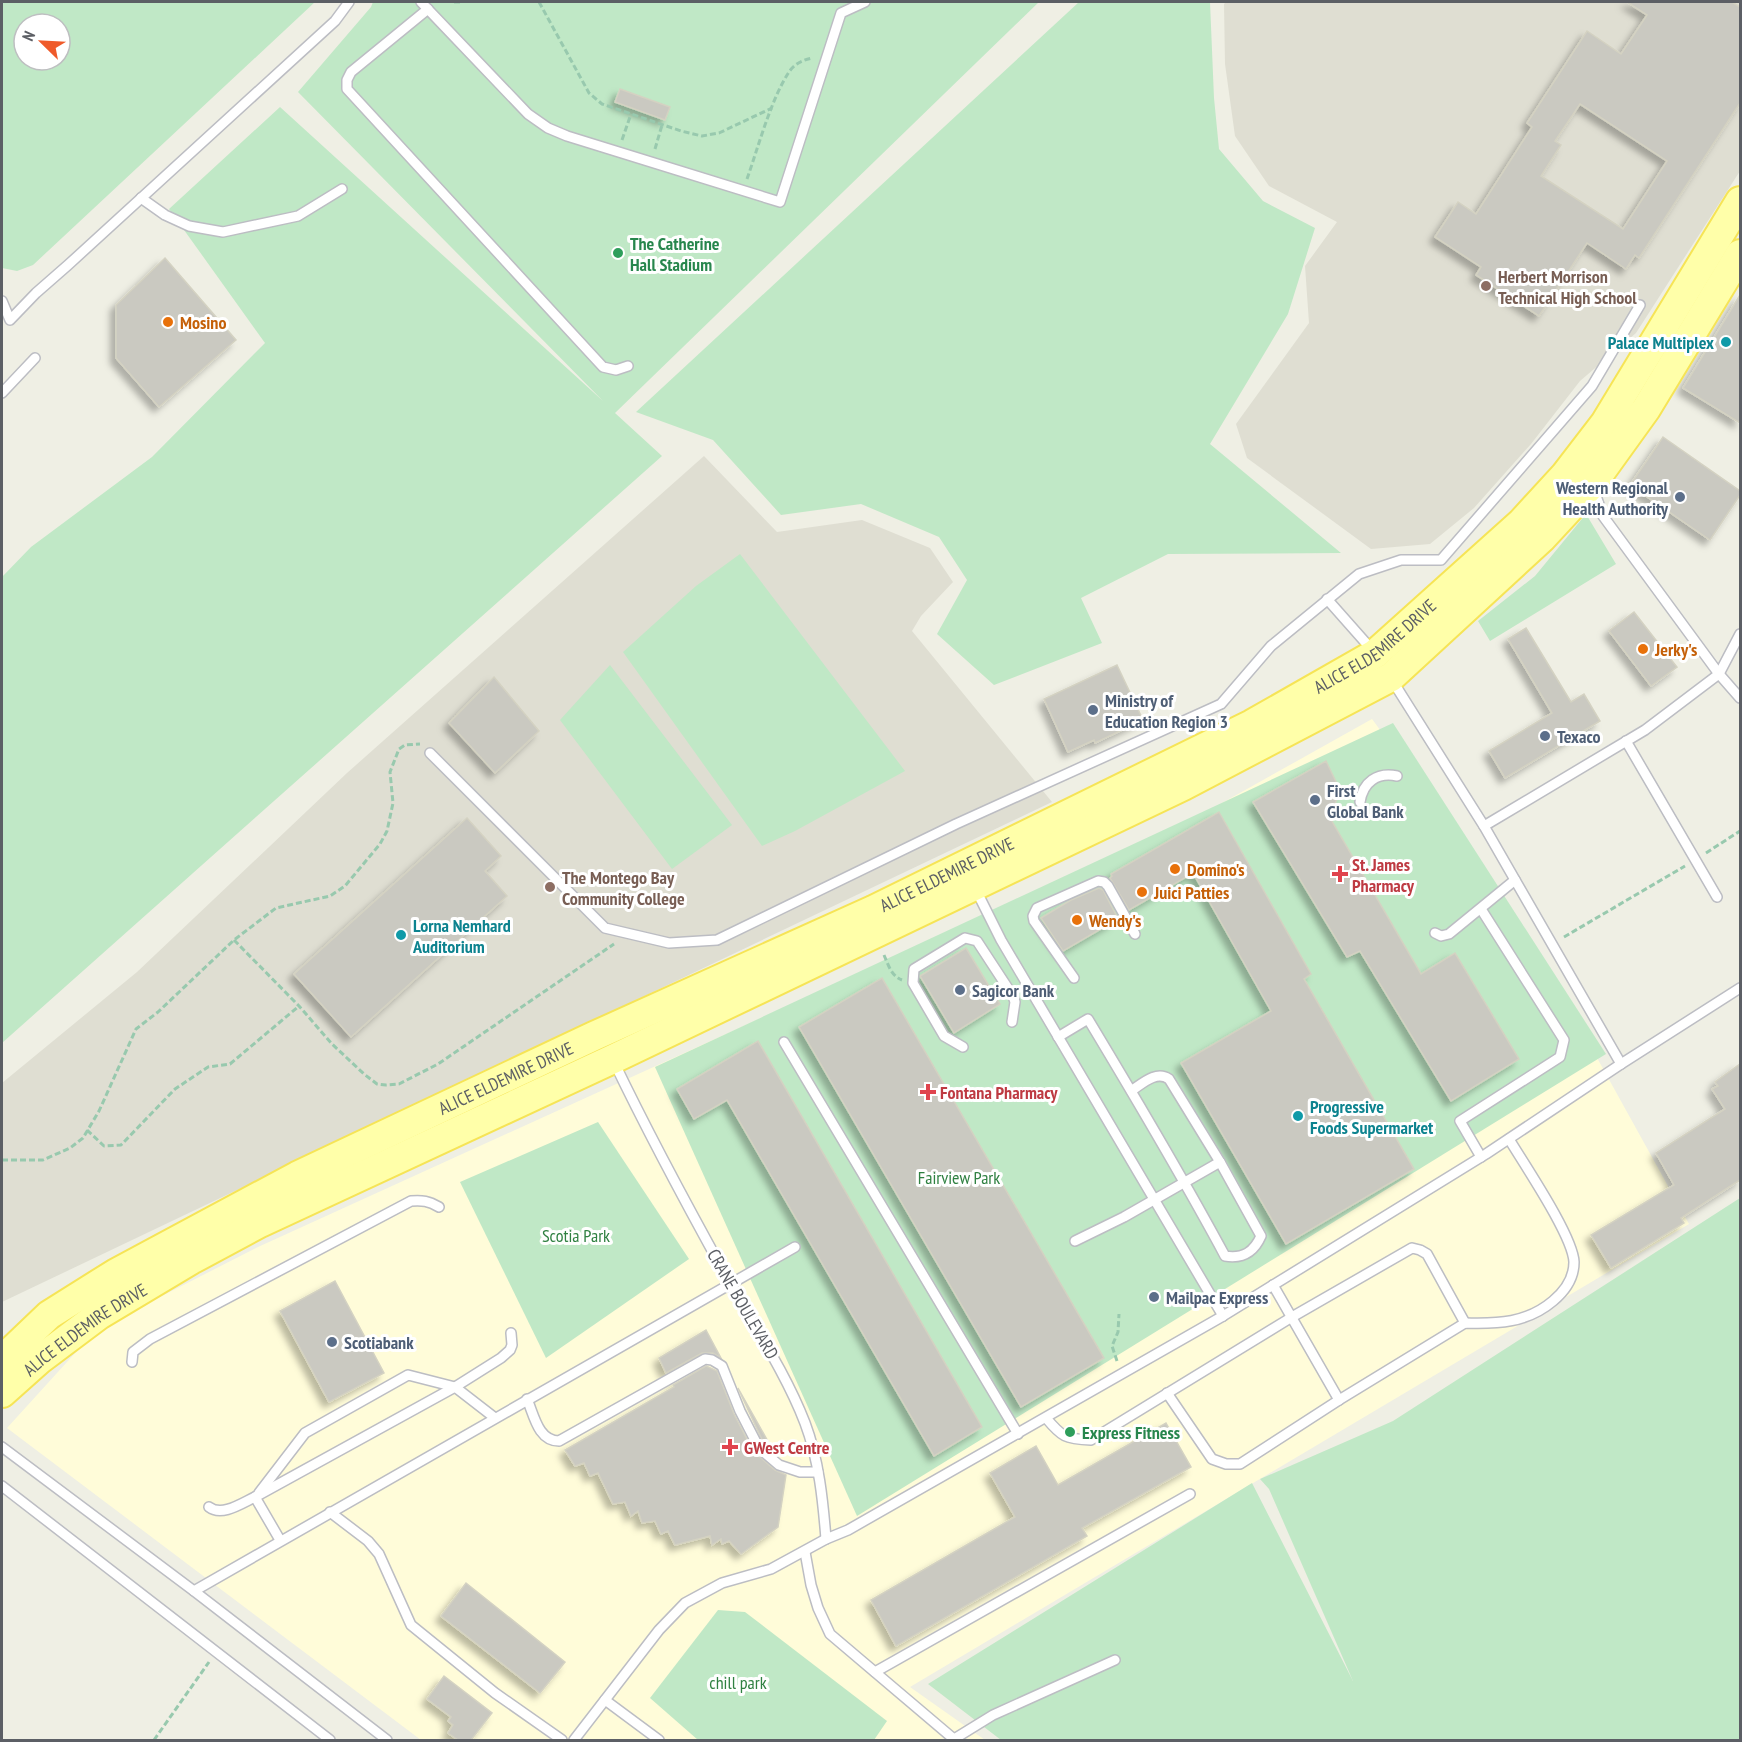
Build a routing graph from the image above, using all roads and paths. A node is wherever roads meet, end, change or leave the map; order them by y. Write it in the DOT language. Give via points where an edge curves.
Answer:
graph roads {
  1 [pos="349,2"];
  2 [pos="454,2"];
  3 [pos="463,2"];
  4 [pos="538,2"];
  5 [pos="865,2"];
  6 [pos="425,5"];
  7 [pos="826,60"];
  8 [pos="772,108"];
  9 [pos="631,114"];
  10 [pos="662,125"];
  11 [pos="618,152"];
  12 [pos="651,162"];
  13 [pos="342,189"];
  14 [pos="743,191"];
  15 [pos="141,198"];
  16 [pos="1740,201"];
  17 [pos="1740,254"];
  18 [pos="2,301"];
  19 [pos="1640,305"];
  20 [pos="35,358"];
  21 [pos="628,366"];
  22 [pos="2,393"];
  23 [pos="1592,484"];
  24 [pos="1326,599"];
  25 [pos="1740,634"];
  26 [pos="1383,665"];
  27 [pos="1719,674"];
  28 [pos="1740,698"];
  29 [pos="1626,741"];
  30 [pos="430,753"];
  31 [pos="1397,776"];
  32 [pos="1360,802"];
  33 [pos="1484,826"];
  34 [pos="1740,831"];
  35 [pos="1696,860"];
  36 [pos="1515,880"];
  37 [pos="974,886"];
  38 [pos="1718,897"];
  39 [pos="1481,909"];
  40 [pos="1435,933"];
  41 [pos="629,934"];
  42 [pos="874,934"];
  43 [pos="1136,934"];
  44 [pos="234,940"];
  45 [pos="1552,944"];
  46 [pos="1074,978"];
  47 [pos="913,983"];
  48 [pos="1740,988"];
  49 [pos="298,1006"];
  50 [pos="1012,1022"];
  51 [pos="1058,1037"];
  52 [pos="784,1042"];
  53 [pos="963,1047"];
  54 [pos="613,1059"];
  55 [pos="1621,1064"];
  56 [pos="1131,1091"];
  57 [pos="87,1130"];
  58 [pos="1509,1139"];
  59 [pos="1482,1157"];
  60 [pos="2,1160"];
  61 [pos="1220,1162"];
  62 [pos="1185,1182"];
  63 [pos="1153,1199"];
  64 [pos="439,1207"];
  65 [pos="1075,1241"];
  66 [pos="795,1247"];
  67 [pos="730,1283"];
  68 [pos="1273,1285"];
  69 [pos="1119,1314"];
  70 [pos="49,1315"];
  71 [pos="1222,1316"];
  72 [pos="1292,1317"];
  73 [pos="1466,1323"];
  74 [pos="2,1331"];
  75 [pos="511,1333"];
  76 [pos="2,1360"];
  77 [pos="132,1362"];
  78 [pos="1121,1374"];
  79 [pos="455,1387"];
  80 [pos="1167,1393"];
  81 [pos="2,1394"];
  82 [pos="527,1399"];
  83 [pos="1339,1400"];
  84 [pos="495,1418"];
  85 [pos="1046,1418"];
  86 [pos="1018,1434"];
  87 [pos="2,1447"];
  88 [pos="818,1472"];
  89 [pos="2,1486"];
  90 [pos="1190,1494"];
  91 [pos="255,1497"];
  92 [pos="209,1507"];
  93 [pos="330,1512"];
  94 [pos="826,1539"];
  95 [pos="280,1540"];
  96 [pos="806,1552"];
  97 [pos="194,1591"];
  98 [pos="215,1653"];
  99 [pos="1115,1660"];
  100 [pos="874,1672"];
  101 [pos="605,1700"];
  102 [pos="646,1737"];
  103 [pos="154,1740"];
  104 [pos="330,1740"];
  105 [pos="387,1740"];
  106 [pos="562,1740"];
  107 [pos="574,1740"];
  108 [pos="659,1740"];
  109 [pos="955,1740"];
  1 -- 15 [label="lane" via="335,21"];
  2 -- 3 [label="path"];
  4 -- 9 [label="path" via="589,93 602,104"];
  5 -- 7 [label="lane" via="841,13"];
  6 -- 11 [label="lane" via="528,114 548,128"];
  6 -- 21 [label="lane" via="351,72 346,80 349,94 603,367 616,370"];
  7 -- 8 [label="path" via="811,58 797,63 789,71"];
  7 -- 14 [label="lane" via="780,202"];
  8 -- 10 [label="path" via="719,133 702,136"];
  8 -- 14 [label="path"];
  9 -- 10 [label="path"];
  9 -- 11 [label="path"];
  10 -- 12 [label="path"];
  11 -- 12 [label="lane"];
  12 -- 14 [label="lane"];
  13 -- 15 [label="lane" via="298,216 223,232 189,226"];
  15 -- 18 [label="lane" via="10,320"];
  16 -- 26 [label="main road, ALICE ELDEMIRE DRIVE" via="1605,423 1565,475"];
  17 -- 23 [label="main road, ALICE ELDEMIRE DRIVE" via="1646,409"];
  19 -- 24 [label="lane" via="1592,386 1441,560 1401,560 1359,574"];
  20 -- 22 [label="lane"];
  23 -- 26 [label="main road, ALICE ELDEMIRE DRIVE" via="1542,538"];
  23 -- 27 [label="lane" via="1603,516"];
  24 -- 26 [label="lane"];
  24 -- 41 [label="lane" via="1272,646 1221,704 956,824 717,940 669,943"];
  25 -- 27 [label="lane"];
  26 -- 33 [label="lane"];
  26 -- 37 [label="main road, ALICE ELDEMIRE DRIVE" via="1182,786"];
  26 -- 70 [label="main road, ALICE ELDEMIRE DRIVE" via="1252,724 873,910 297,1176 116,1273"];
  27 -- 28 [label="lane"];
  27 -- 29 [label="lane"];
  29 -- 33 [label="lane"];
  29 -- 35 [label="lane"];
  30 -- 41 [label="lane" via="605,928"];
  30 -- 44 [label="path" via="418,743 399,749 390,772 393,803 387,831 345,886 330,896 276,908"];
  31 -- 32 [label="lane" via="1388,774 1372,779"];
  33 -- 36 [label="lane"];
  34 -- 35 [label="path"];
  35 -- 38 [label="lane"];
  35 -- 45 [label="path"];
  36 -- 39 [label="lane"];
  36 -- 45 [label="lane"];
  37 -- 42 [label="main road, ALICE ELDEMIRE DRIVE"];
  37 -- 51 [label="lane"];
  39 -- 40 [label="lane" via="1449,934"];
  39 -- 59 [label="lane" via="1564,1040 1560,1057 1460,1121"];
  41 -- 49 [label="path" via="438,1064 399,1084 376,1084"];
  42 -- 47 [label="path" via="892,972"];
  42 -- 54 [label="main road, ALICE ELDEMIRE DRIVE"];
  43 -- 46 [label="lane" via="1108,886 1101,881 1037,908 1034,921"];
  44 -- 49 [label="path"];
  44 -- 57 [label="path" via="136,1029"];
  45 -- 55 [label="lane"];
  47 -- 50 [label="lane" via="914,969 971,938 977,941 1013,996"];
  47 -- 53 [label="lane" via="944,1036"];
  48 -- 55 [label="lane"];
  49 -- 57 [label="path" via="230,1064 208,1067 175,1089 122,1145 104,1146"];
  51 -- 56 [label="lane" via="1088,1019"];
  51 -- 63 [label="lane"];
  52 -- 86 [label="lane"];
  54 -- 67 [label="lane, CRANE BOULEVARD"];
  54 -- 81 [label="main road, ALICE ELDEMIRE DRIVE" via="260,1223 190,1260 99,1315"];
  55 -- 58 [label="lane"];
  56 -- 61 [label="lane" via="1156,1076 1169,1079"];
  56 -- 62 [label="lane"];
  57 -- 60 [label="path" via="70,1148 43,1160"];
  58 -- 59 [label="lane"];
  58 -- 73 [label="lane" via="1568,1241 1574,1260 1572,1275 1551,1303 1524,1319"];
  59 -- 68 [label="lane"];
  61 -- 62 [label="lane"];
  61 -- 62 [label="lane" via="1261,1236 1243,1256 1225,1257"];
  62 -- 63 [label="lane"];
  63 -- 65 [label="lane"];
  63 -- 71 [label="lane"];
  64 -- 77 [label="lane" via="430,1202 411,1201 150,1339 133,1352"];
  66 -- 67 [label="lane"];
  67 -- 82 [label="lane"];
  67 -- 88 [label="lane, CRANE BOULEVARD" via="793,1396 806,1424"];
  68 -- 71 [label="lane"];
  68 -- 72 [label="lane"];
  69 -- 78 [label="path" via="1112,1346"];
  70 -- 74 [label="main road"];
  70 -- 76 [label="main road, ALICE ELDEMIRE DRIVE"];
  71 -- 78 [label="lane"];
  72 -- 73 [label="lane" via="1412,1248 1427,1254"];
  72 -- 80 [label="lane"];
  72 -- 83 [label="lane"];
  73 -- 83 [label="lane"];
  75 -- 79 [label="lane" via="512,1345 506,1355"];
  78 -- 85 [label="lane"];
  79 -- 84 [label="lane"];
  79 -- 91 [label="lane"];
  79 -- 91 [label="lane" via="408,1375 398,1380 305,1433"];
  80 -- 83 [label="lane" via="1212,1459 1226,1464 1240,1464"];
  80 -- 85 [label="lane" via="1091,1440 1070,1440"];
  82 -- 84 [label="lane"];
  82 -- 88 [label="lane" via="542,1434 558,1441 705,1359 712,1360 722,1366 759,1448 779,1465 800,1472"];
  84 -- 93 [label="lane"];
  85 -- 86 [label="lane"];
  86 -- 94 [label="lane"];
  87 -- 97 [label="lane"];
  88 -- 94 [label="lane, CRANE BOULEVARD"];
  89 -- 98 [label="lane"];
  90 -- 100 [label="lane"];
  91 -- 92 [label="lane" via="223,1511"];
  91 -- 95 [label="lane"];
  93 -- 95 [label="lane"];
  93 -- 106 [label="lane" via="379,1554 411,1625 495,1693"];
  94 -- 96 [label="lane"];
  95 -- 97 [label="lane"];
  96 -- 100 [label="lane" via="811,1585 830,1634"];
  96 -- 101 [label="lane" via="771,1569 722,1583 685,1604 659,1630"];
  97 -- 105 [label="lane"];
  98 -- 103 [label="path"];
  98 -- 104 [label="lane"];
  99 -- 109 [label="lane" via="993,1714"];
  100 -- 109 [label="lane"];
  101 -- 102 [label="lane"];
  101 -- 107 [label="lane"];
  102 -- 108 [label="lane"];
}
